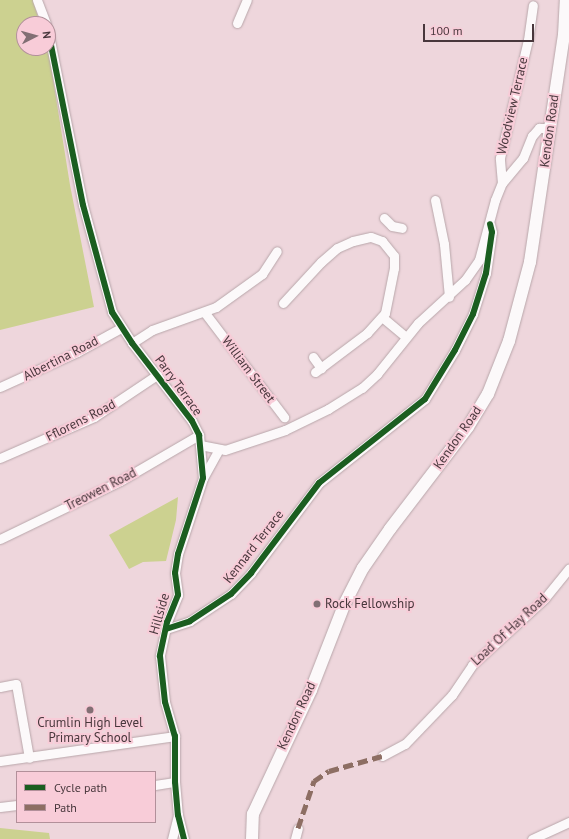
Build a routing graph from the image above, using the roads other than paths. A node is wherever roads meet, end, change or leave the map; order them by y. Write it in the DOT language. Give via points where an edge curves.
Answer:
graph roads {
  1 [pos="37,0"];
  2 [pos="247,0"];
  3 [pos="566,0"];
  4 [pos="534,5"];
  5 [pos="43,16"];
  6 [pos="237,23"];
  7 [pos="53,56"];
  8 [pos="550,128"];
  9 [pos="502,184"];
  10 [pos="435,200"];
  11 [pos="384,218"];
  12 [pos="490,224"];
  13 [pos="392,226"];
  14 [pos="402,228"];
  15 [pos="382,241"];
  16 [pos="276,251"];
  17 [pos="449,297"];
  18 [pos="283,303"];
  19 [pos="205,313"];
  20 [pos="382,317"];
  21 [pos="121,328"];
  22 [pos="406,337"];
  23 [pos="132,343"];
  24 [pos="313,357"];
  25 [pos="157,375"];
  26 [pos="0,387"];
  27 [pos="284,417"];
  28 [pos="199,435"];
  29 [pos="200,445"];
  30 [pos="218,449"];
  31 [pos="0,458"];
  32 [pos="203,478"];
  33 [pos="0,539"];
  34 [pos="569,568"];
  35 [pos="166,629"];
  36 [pos="0,687"];
  37 [pos="175,736"];
  38 [pos="382,756"];
  39 [pos="29,758"];
  40 [pos="0,760"];
  41 [pos="175,782"];
  42 [pos="156,785"];
  43 [pos="16,805"];
  44 [pos="0,807"];
  45 [pos="178,815"];
  46 [pos="569,822"];
  47 [pos="298,828"];
  48 [pos="172,839"];
  49 [pos="184,839"];
  50 [pos="252,839"];
  51 [pos="295,839"];
  52 [pos="532,839"];
  1 -- 5 [label="street"];
  2 -- 6 [label="street"];
  3 -- 8 [label="main road, Kendon Road" via="564,35"];
  4 -- 9 [label="street, Woodview Terrace" via="500,158"];
  7 -- 21 [label="street, Parry Terrace" via="83,205 109,304"];
  8 -- 9 [label="street" via="539,128 532,136 523,158"];
  8 -- 50 [label="main road, Kendon Road" via="530,262 509,341 488,394 468,428 386,536 349,596 311,690 253,814"];
  9 -- 12 [label="street" via="495,200"];
  10 -- 17 [label="street" via="444,244"];
  11 -- 13 [label="street"];
  12 -- 17 [label="street" via="479,260"];
  12 -- 35 [label="street, Kennard Terrace" via="492,232 486,273 473,314 455,350 425,399 319,483 251,573 231,594 190,622"];
  13 -- 14 [label="street"];
  13 -- 15 [label="street"];
  15 -- 18 [label="street" via="371,237 337,248"];
  15 -- 20 [label="street" via="394,256 393,275"];
  16 -- 19 [label="street" via="262,274"];
  17 -- 22 [label="street" via="418,323"];
  19 -- 23 [label="street" via="152,330"];
  19 -- 27 [label="street, William Street"];
  20 -- 22 [label="street"];
  20 -- 24 [label="street" via="367,333 318,370"];
  21 -- 23 [label="street, Parry Terrace"];
  21 -- 26 [label="street, Albertina Road" via="77,352"];
  22 -- 30 [label="street" via="377,374 362,388 328,409 250,442 225,450"];
  23 -- 25 [label="street, Parry Terrace"];
  25 -- 28 [label="street, Parry Terrace" via="192,421"];
  25 -- 31 [label="street, Fflorens Road" via="94,417"];
  28 -- 29 [label="street, Parry Terrace"];
  28 -- 33 [label="street, Treowen Road" via="108,488"];
  29 -- 30 [label="street"];
  29 -- 32 [label="street, Hillside"];
  30 -- 32 [label="street"];
  32 -- 35 [label="street, Hillside" via="178,554 175,573 178,595"];
  34 -- 38 [label="street, Load Of Hay Road" via="545,598 472,665 452,695 404,744"];
  35 -- 37 [label="street, Hillside" via="160,656 165,702"];
  36 -- 39 [label="street" via="16,684"];
  37 -- 39 [label="street"];
  37 -- 41 [label="street, Hillside"];
  39 -- 40 [label="street"];
  41 -- 42 [label="street"];
  41 -- 45 [label="street, Hillside"];
  43 -- 44 [label="street"];
  45 -- 48 [label="street"];
  45 -- 49 [label="street, Hillside"];
  46 -- 52 [label="street"];
  47 -- 51 [label="street"];
}
